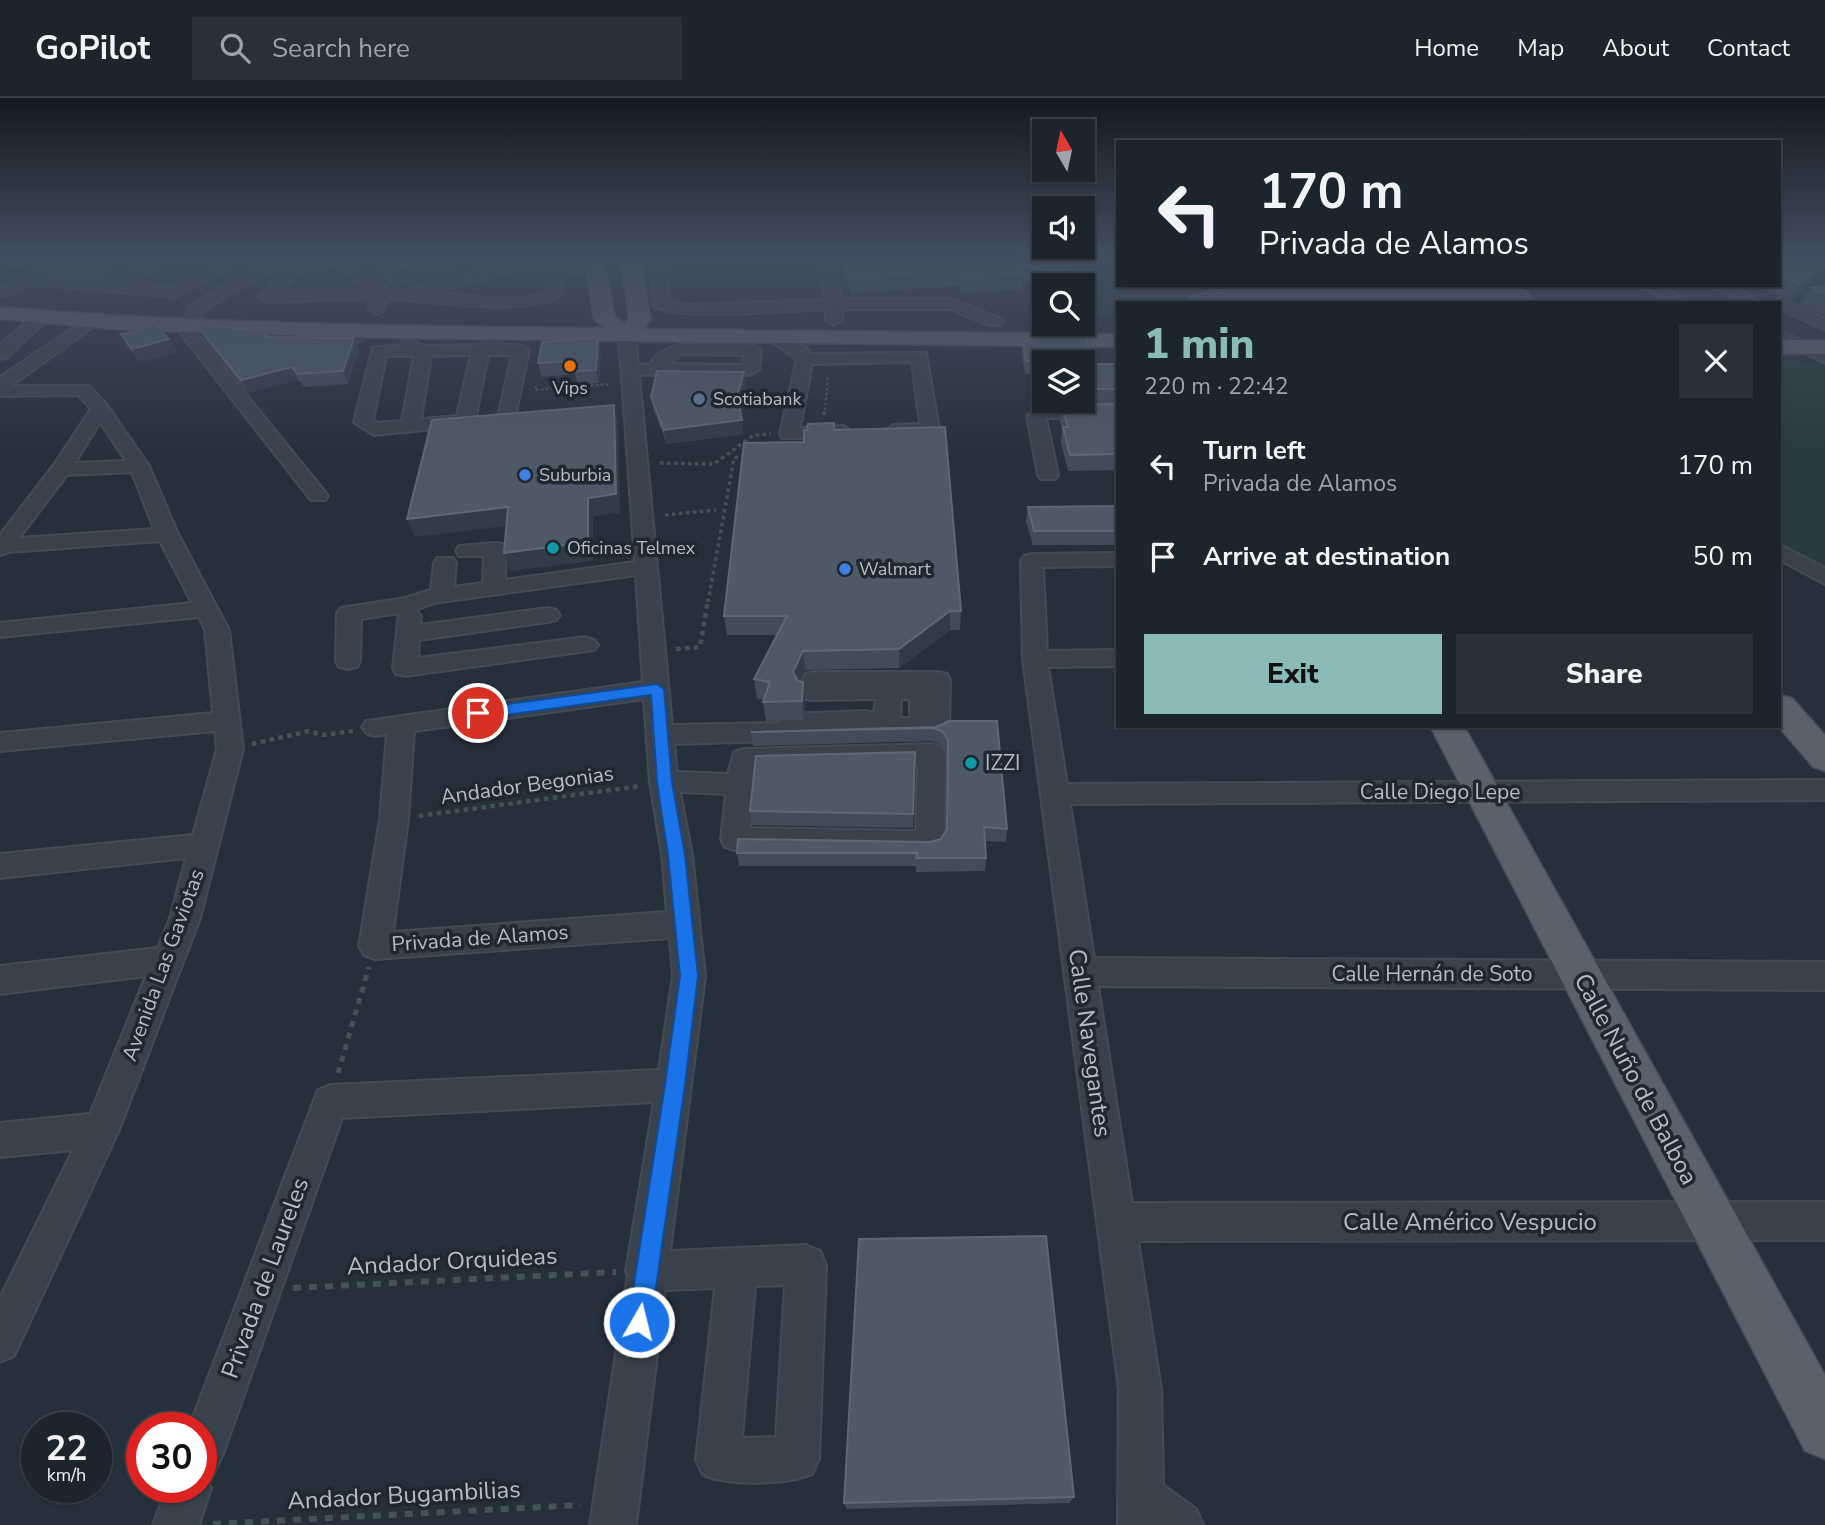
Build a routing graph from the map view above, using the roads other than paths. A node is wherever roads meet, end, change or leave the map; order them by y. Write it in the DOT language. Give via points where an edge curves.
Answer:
graph roads {
  1 [pos="34,323"];
  2 [pos="89,323"];
  3 [pos="98,323"];
  4 [pos="161,323"];
  5 [pos="192,323"];
  6 [pos="273,323"];
  7 [pos="600,323"];
  8 [pos="663,323"];
  9 [pos="624,325"];
  10 [pos="1825,326"];
  11 [pos="1781,327"];
  12 [pos="387,332"];
  13 [pos="0,333"];
  14 [pos="509,334"];
  15 [pos="20,335"];
  16 [pos="777,338"];
  17 [pos="1116,341"];
  18 [pos="683,343"];
  19 [pos="752,344"];
  20 [pos="1786,350"];
  21 [pos="480,351"];
  22 [pos="423,353"];
  23 [pos="0,354"];
  24 [pos="1825,355"];
  25 [pos="805,359"];
  26 [pos="0,385"];
  27 [pos="632,388"];
  28 [pos="0,391"];
  29 [pos="100,408"];
  30 [pos="1116,412"];
  31 [pos="532,416"];
  32 [pos="486,419"];
  33 [pos="410,427"];
  34 [pos="139,466"];
  35 [pos="61,469"];
  36 [pos="1048,474"];
  37 [pos="318,496"];
  38 [pos="167,534"];
  39 [pos="1,547"];
  40 [pos="467,551"];
  41 [pos="1781,552"];
  42 [pos="1116,559"];
  43 [pos="445,563"];
  44 [pos="645,567"];
  45 [pos="1825,577"];
  46 [pos="494,588"];
  47 [pos="442,596"];
  48 [pos="409,605"];
  49 [pos="206,610"];
  50 [pos="548,615"];
  51 [pos="0,630"];
  52 [pos="408,634"];
  53 [pos="586,645"];
  54 [pos="1116,658"];
  55 [pos="1035,659"];
  56 [pos="348,662"];
  57 [pos="657,689"];
  58 [pos="1781,707"];
  59 [pos="865,725"];
  60 [pos="1448,728"];
  61 [pos="661,732"];
  62 [pos="229,735"];
  63 [pos="0,742"];
  64 [pos="1825,758"];
  65 [pos="664,782"];
  66 [pos="740,784"];
  67 [pos="1825,790"];
  68 [pos="1482,792"];
  69 [pos="1055,793"];
  70 [pos="206,845"];
  71 [pos="0,866"];
  72 [pos="682,924"];
  73 [pos="168,960"];
  74 [pos="1082,972"];
  75 [pos="1581,975"];
  76 [pos="1825,976"];
  77 [pos="0,980"];
  78 [pos="675,1085"];
  79 [pos="101,1130"];
  80 [pos="0,1140"];
  81 [pos="1115,1222"];
  82 [pos="1713,1222"];
  83 [pos="1825,1222"];
  84 [pos="737,1268"];
  85 [pos="646,1270"];
  86 [pos="1,1338"];
  87 [pos="216,1412"];
  88 [pos="1825,1431"];
  89 [pos="184,1503"];
  90 [pos="1141,1511"];
  91 [pos="614,1514"];
  92 [pos="176,1525"];
  93 [pos="1180,1525"];
  1 -- 15 [label="street"];
  2 -- 26 [label="street"];
  3 -- 4 [label="main road" via="125,329"];
  5 -- 37 [label="street" via="189,334"];
  6 -- 12 [label="main road"];
  7 -- 9 [label="main road"];
  8 -- 9 [label="main road"];
  9 -- 14 [label="main road"];
  9 -- 18 [label="main road"];
  9 -- 27 [label="street"];
  10 -- 11 [label="main road"];
  12 -- 14 [label="main road"];
  12 -- 22 [label="street"];
  13 -- 15 [label="street"];
  14 -- 21 [label="street"];
  15 -- 23 [label="street"];
  16 -- 17 [label="main road"];
  16 -- 19 [label="main road"];
  16 -- 25 [label="street"];
  18 -- 19 [label="main road"];
  18 -- 27 [label="street"];
  19 -- 27 [label="street" via="750,370"];
  20 -- 24 [label="main road"];
  21 -- 22 [label="street"];
  21 -- 32 [label="street"];
  21 -- 32 [label="street" via="521,350"];
  22 -- 33 [label="street"];
  22 -- 33 [label="street" via="379,351 363,422 374,429"];
  25 -- 25 [label="street" via="772,435 930,429 920,357"];
  27 -- 44 [label="street"];
  28 -- 29 [label="street, Avenida Las Gaviotas" via="83,390"];
  29 -- 34 [label="street, Avenida Las Gaviotas"];
  29 -- 35 [label="street"];
  30 -- 36 [label="street" via="1043,412 1036,416"];
  31 -- 32 [label="street"];
  32 -- 33 [label="street"];
  34 -- 35 [label="street"];
  34 -- 38 [label="street, Avenida Las Gaviotas"];
  35 -- 39 [label="street"];
  38 -- 39 [label="street"];
  38 -- 49 [label="street, Avenida Las Gaviotas"];
  40 -- 46 [label="street" via="495,549"];
  41 -- 45 [label="street"];
  42 -- 55 [label="street, Calle Navegantes" via="1032,561"];
  43 -- 47 [label="street"];
  44 -- 46 [label="street"];
  44 -- 57 [label="street"];
  46 -- 47 [label="street"];
  47 -- 48 [label="street"];
  48 -- 52 [label="street"];
  48 -- 56 [label="street" via="349,613"];
  49 -- 51 [label="street"];
  49 -- 62 [label="street, Avenida Las Gaviotas" via="217,630"];
  50 -- 52 [label="street"];
  52 -- 53 [label="street" via="405,668"];
  54 -- 55 [label="street"];
  55 -- 69 [label="street, Calle Navegantes"];
  57 -- 61 [label="street"];
  57 -- 72 [label="street, Privada de Alamos" via="388,726 394,819 375,946"];
  58 -- 64 [label="main road"];
  59 -- 59 [label="street" via="879,691 811,692 814,680 938,680 936,729"];
  59 -- 61 [label="street"];
  60 -- 68 [label="main road, Calle Nuño de Balboa"];
  61 -- 65 [label="street"];
  62 -- 63 [label="street"];
  62 -- 70 [label="street, Avenida Las Gaviotas"];
  65 -- 66 [label="street"];
  65 -- 72 [label="street" via="677,855"];
  66 -- 66 [label="street" via="743,759 932,754 930,842 735,839"];
  67 -- 68 [label="street, Calle Diego Lepe"];
  68 -- 69 [label="street, Calle Diego Lepe"];
  68 -- 75 [label="main road, Calle Nuño de Balboa"];
  69 -- 74 [label="street, Calle Navegantes"];
  70 -- 71 [label="street"];
  70 -- 73 [label="street, Avenida Las Gaviotas"];
  72 -- 78 [label="street" via="689,976"];
  73 -- 77 [label="street"];
  73 -- 79 [label="street, Avenida Las Gaviotas"];
  74 -- 75 [label="street, Calle Hernán de Soto"];
  74 -- 81 [label="street, Calle Navegantes"];
  75 -- 76 [label="street, Calle Hernán de Soto"];
  75 -- 82 [label="main road, Calle Nuño de Balboa"];
  78 -- 85 [label="street"];
  78 -- 87 [label="street, Privada de Laureles" via="330,1102"];
  79 -- 80 [label="street"];
  79 -- 86 [label="street, Avenida Las Gaviotas"];
  81 -- 82 [label="street, Calle Américo Vespucio"];
  81 -- 90 [label="street, Calle Navegantes" via="1140,1389"];
  82 -- 83 [label="street, Calle Américo Vespucio"];
  82 -- 88 [label="main road, Calle Nuño de Balboa"];
  84 -- 84 [label="street" via="806,1265 797,1459 718,1460"];
  84 -- 85 [label="street"];
  85 -- 91 [label="street"];
  89 -- 92 [label="street"];
  90 -- 93 [label="street"];
}
